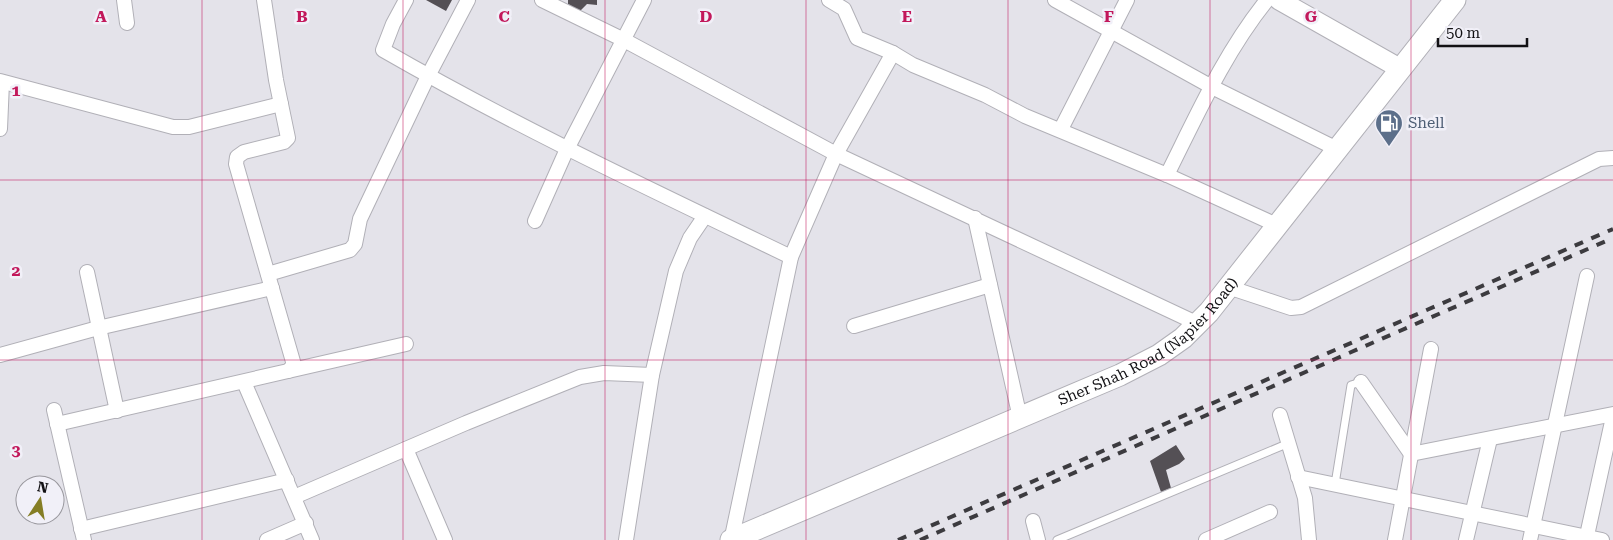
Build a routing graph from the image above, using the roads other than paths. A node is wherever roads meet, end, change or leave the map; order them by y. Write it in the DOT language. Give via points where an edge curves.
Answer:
graph roads {
  1 [pos="124,0"];
  2 [pos="264,0"];
  3 [pos="406,0"];
  4 [pos="468,0"];
  5 [pos="542,0"];
  6 [pos="644,0"];
  7 [pos="829,0"];
  8 [pos="1055,0"];
  9 [pos="1127,0"];
  10 [pos="1267,0"];
  11 [pos="1279,0"];
  12 [pos="1442,0"];
  13 [pos="1454,0"];
  14 [pos="126,23"];
  15 [pos="1111,31"];
  16 [pos="624,40"];
  17 [pos="893,53"];
  18 [pos="1392,64"];
  19 [pos="428,76"];
  20 [pos="1,82"];
  21 [pos="1212,87"];
  22 [pos="281,104"];
  23 [pos="0,129"];
  24 [pos="1061,129"];
  25 [pos="1329,145"];
  26 [pos="567,149"];
  27 [pos="836,154"];
  28 [pos="1613,158"];
  29 [pos="1167,175"];
  30 [pos="1290,203"];
  31 [pos="705,216"];
  32 [pos="975,218"];
  33 [pos="535,221"];
  34 [pos="1270,222"];
  35 [pos="792,258"];
  36 [pos="87,272"];
  37 [pos="268,274"];
  38 [pos="1587,276"];
  39 [pos="990,285"];
  40 [pos="1228,287"];
  41 [pos="272,288"];
  42 [pos="1192,321"];
  43 [pos="854,326"];
  44 [pos="98,328"];
  45 [pos="406,344"];
  46 [pos="1431,349"];
  47 [pos="0,355"];
  48 [pos="288,371"];
  49 [pos="652,375"];
  50 [pos="244,382"];
  51 [pos="1361,382"];
  52 [pos="1018,409"];
  53 [pos="54,410"];
  54 [pos="117,411"];
  55 [pos="1280,415"];
  56 [pos="1613,416"];
  57 [pos="57,424"];
  58 [pos="1555,427"];
  59 [pos="1490,439"];
  60 [pos="1289,443"];
  61 [pos="406,449"];
  62 [pos="1411,454"];
  63 [pos="1298,477"];
  64 [pos="287,480"];
  65 [pos="1335,484"];
  66 [pos="294,497"];
  67 [pos="1403,497"];
  68 [pos="1270,512"];
  69 [pos="1472,514"];
  70 [pos="1034,521"];
  71 [pos="306,524"];
  72 [pos="1531,533"];
  73 [pos="83,535"];
  74 [pos="732,536"];
  75 [pos="1587,538"];
  76 [pos="1211,539"];
  77 [pos="267,540"];
  78 [pos="312,540"];
  79 [pos="445,540"];
  80 [pos="626,540"];
  81 [pos="1038,540"];
  82 [pos="1057,540"];
  83 [pos="1309,540"];
  84 [pos="1395,540"];
  85 [pos="1466,540"];
  86 [pos="1602,540"];
  1 -- 14 [label="street"];
  2 -- 22 [label="street"];
  3 -- 19 [label="street" via="383,50"];
  4 -- 19 [label="street"];
  5 -- 16 [label="street"];
  6 -- 16 [label="street"];
  7 -- 17 [label="street" via="844,9 858,38"];
  8 -- 15 [label="street"];
  9 -- 15 [label="street"];
  10 -- 21 [label="street" via="1252,19"];
  11 -- 18 [label="main road"];
  12 -- 18 [label="main road, Sher Shah Road (Napier Road)"];
  13 -- 30 [label="main road, Sher Shah Road (Napier Road)"];
  15 -- 21 [label="street"];
  15 -- 24 [label="street"];
  16 -- 26 [label="street"];
  16 -- 27 [label="street"];
  17 -- 24 [label="street" via="913,66"];
  17 -- 27 [label="street"];
  18 -- 25 [label="main road, Sher Shah Road (Napier Road)"];
  19 -- 26 [label="street"];
  19 -- 37 [label="street" via="360,219 355,244 350,250"];
  20 -- 22 [label="street" via="173,127 189,127"];
  20 -- 23 [label="street"];
  21 -- 25 [label="street"];
  21 -- 29 [label="street"];
  22 -- 37 [label="street" via="288,138 284,142 244,152 237,157 236,164"];
  24 -- 29 [label="street"];
  25 -- 30 [label="main road, Sher Shah Road (Napier Road)"];
  26 -- 31 [label="street"];
  26 -- 33 [label="street"];
  27 -- 32 [label="street"];
  27 -- 35 [label="street"];
  28 -- 40 [label="street" via="1599,158 1301,308 1291,308"];
  29 -- 34 [label="street"];
  30 -- 40 [label="main road, Sher Shah Road (Napier Road)"];
  31 -- 35 [label="street"];
  31 -- 49 [label="street" via="690,238 676,271"];
  32 -- 39 [label="street"];
  32 -- 42 [label="street"];
  35 -- 74 [label="street"];
  36 -- 44 [label="street"];
  37 -- 41 [label="street"];
  38 -- 58 [label="street"];
  39 -- 43 [label="street"];
  39 -- 52 [label="street"];
  40 -- 74 [label="main road, Sher Shah Road (Napier Road)" via="1183,338 1141,365"];
  41 -- 44 [label="street"];
  41 -- 48 [label="street" via="294,365"];
  44 -- 47 [label="street"];
  44 -- 54 [label="street"];
  45 -- 48 [label="street"];
  46 -- 62 [label="street"];
  48 -- 50 [label="street"];
  49 -- 61 [label="street" via="604,373 580,377"];
  49 -- 80 [label="street"];
  50 -- 54 [label="street"];
  50 -- 64 [label="street"];
  51 -- 62 [label="street"];
  51 -- 65 [label="lane" via="1351,385"];
  53 -- 57 [label="street"];
  54 -- 57 [label="street"];
  55 -- 60 [label="street"];
  56 -- 58 [label="street"];
  56 -- 75 [label="street"];
  57 -- 73 [label="street"];
  58 -- 59 [label="street"];
  58 -- 72 [label="street"];
  59 -- 62 [label="street"];
  59 -- 69 [label="street"];
  60 -- 63 [label="street"];
  60 -- 82 [label="lane"];
  61 -- 66 [label="street"];
  61 -- 79 [label="street"];
  62 -- 67 [label="street"];
  63 -- 65 [label="street"];
  63 -- 83 [label="street"];
  64 -- 66 [label="street"];
  64 -- 73 [label="street"];
  65 -- 67 [label="street"];
  66 -- 71 [label="street"];
  67 -- 69 [label="street"];
  67 -- 84 [label="street"];
  68 -- 76 [label="street"];
  69 -- 72 [label="street"];
  69 -- 85 [label="street"];
  70 -- 81 [label="street"];
  71 -- 77 [label="street"];
  71 -- 78 [label="street"];
  72 -- 75 [label="street"];
  75 -- 86 [label="street"];
}
